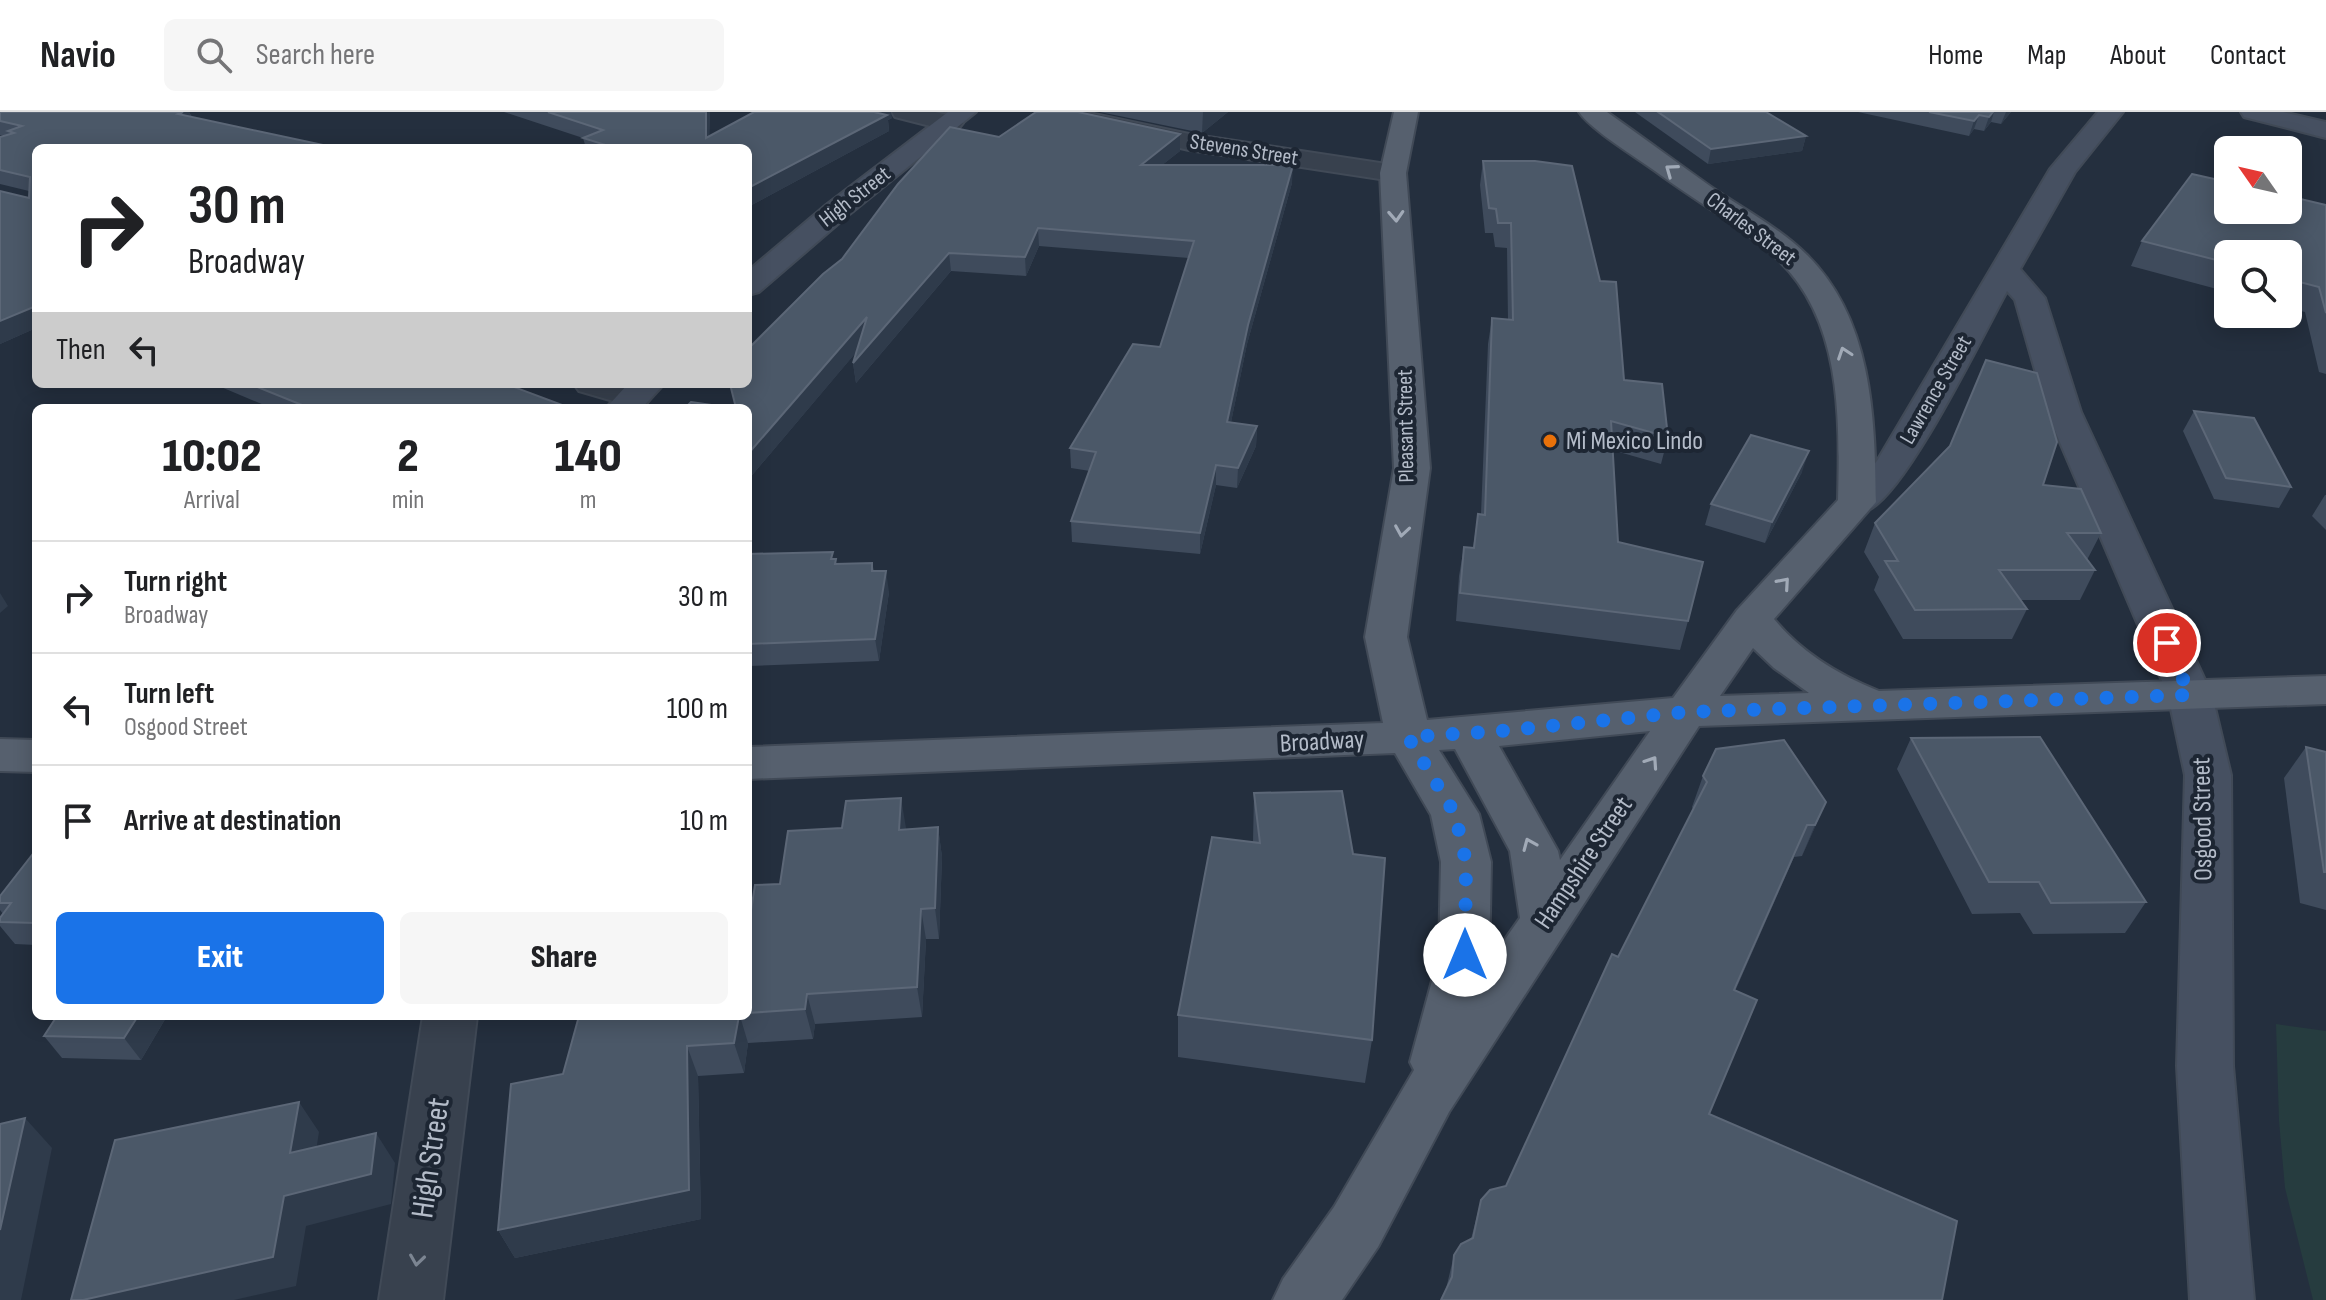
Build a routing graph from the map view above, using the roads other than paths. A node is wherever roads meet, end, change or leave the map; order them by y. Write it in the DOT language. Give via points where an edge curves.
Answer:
graph roads {
  1 [pos="904,112"];
  2 [pos="1406,112"];
  3 [pos="1591,112"];
  4 [pos="2111,112"];
  5 [pos="2253,112"];
  6 [pos="1053,113"];
  7 [pos="957,118"];
  8 [pos="2326,130"];
  9 [pos="1393,173"];
  10 [pos="2012,256"];
  11 [pos="752,283"];
  12 [pos="606,388"];
  13 [pos="635,396"];
  14 [pos="1857,502"];
  15 [pos="1752,619"];
  16 [pos="2326,690"];
  17 [pos="2190,695"];
  18 [pos="1876,705"];
  19 [pos="1686,712"];
  20 [pos="1468,733"];
  21 [pos="1408,737"];
  22 [pos="0,755"];
  23 [pos="32,756"];
  24 [pos="752,763"];
  25 [pos="1546,920"];
  26 [pos="449,1020"];
  27 [pos="1429,1095"];
  28 [pos="411,1300"];
  29 [pos="1305,1300"];
  30 [pos="2222,1300"];
  1 -- 7 [label="street"];
  2 -- 9 [label="main road, Pleasant Street"];
  14 -- 3 [label="main road, Charles Street, one-way" via="1858,431 1848,365 1827,305 1808,274 1768,236"];
  4 -- 10 [label="main road, Lawrence Street" via="2063,169"];
  5 -- 8 [label="main road"];
  6 -- 9 [label="street, Stevens Street" via="1200,144"];
  7 -- 11 [label="main road, High Street"];
  9 -- 21 [label="main road, Pleasant Street, one-way" via="1412,468 1386,637"];
  10 -- 14 [label="main road, Lawrence Street" via="1892,467"];
  10 -- 17 [label="main road, Osgood Street" via="2064,412"];
  12 -- 13 [label="street"];
  15 -- 14 [label="main road, one-way"];
  15 -- 18 [label="main road" via="1769,643 1831,689"];
  15 -- 19 [label="main road"];
  16 -- 17 [label="main road, Broadway"];
  17 -- 18 [label="main road, Broadway"];
  17 -- 30 [label="main road, Osgood Street" via="2208,775 2205,1066"];
  18 -- 19 [label="main road, Broadway"];
  19 -- 20 [label="main road, Broadway"];
  25 -- 19 [label="main road, Hampshire Street, one-way"];
  20 -- 21 [label="main road, Broadway"];
  25 -- 20 [label="main road, one-way" via="1534,851"];
  21 -- 24 [label="main road, Broadway"];
  21 -- 27 [label="main road, Hampshire Street" via="1455,814 1466,862 1465,955"];
  22 -- 23 [label="main road"];
  25 -- 27 [label="main road, Hampshire Street"];
  26 -- 28 [label="street, High Street, one-way"];
  27 -- 29 [label="main road, Hampshire Street" via="1356,1227"];
}
